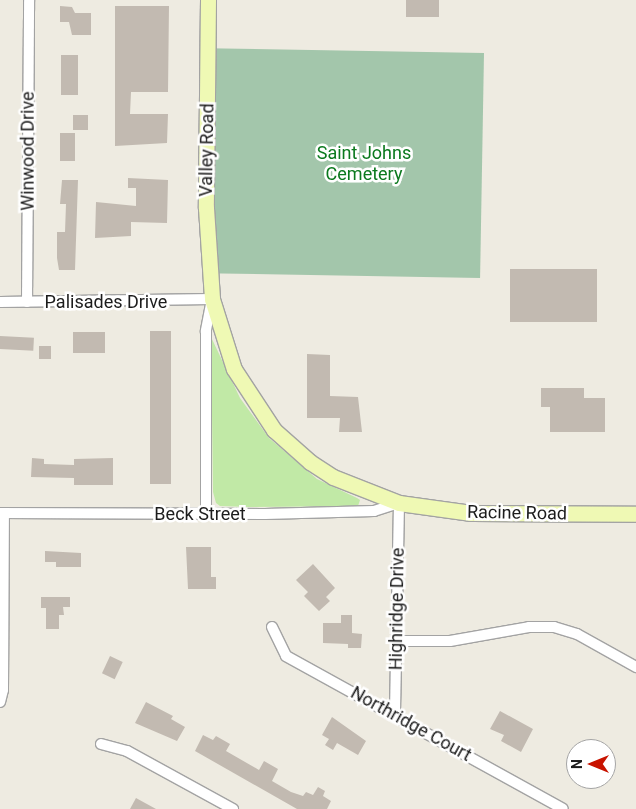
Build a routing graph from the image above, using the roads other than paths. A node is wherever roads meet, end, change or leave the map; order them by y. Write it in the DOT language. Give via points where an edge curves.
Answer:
graph roads {
  1 [pos="29,0"];
  2 [pos="208,0"];
  3 [pos="212,299"];
  4 [pos="0,302"];
  5 [pos="27,302"];
  6 [pos="399,503"];
  7 [pos="2,513"];
  8 [pos="206,514"];
  9 [pos="636,514"];
  10 [pos="272,627"];
  11 [pos="397,641"];
  12 [pos="636,667"];
  13 [pos="0,702"];
  14 [pos="395,715"];
  15 [pos="101,744"];
  16 [pos="233,809"];
  17 [pos="563,809"];
  1 -- 5 [label="street, Winwood Drive"];
  2 -- 3 [label="main road, Valley Road" via="206,208"];
  3 -- 5 [label="street, Palisades Drive"];
  3 -- 6 [label="main road, Valley Road" via="234,369 274,430 310,462 333,477"];
  3 -- 8 [label="street, Valley Road" via="206,331"];
  4 -- 5 [label="street, Palisades Drive"];
  6 -- 8 [label="street, Beck Street" via="369,511"];
  6 -- 9 [label="main road, Racine Road" via="471,513"];
  6 -- 11 [label="street, Highridge Drive"];
  7 -- 8 [label="street, Beck Street"];
  7 -- 13 [label="street" via="3,690"];
  10 -- 14 [label="street, Northridge Court" via="286,656"];
  11 -- 12 [label="street" via="450,640 529,627 554,627 577,634"];
  11 -- 14 [label="street, Highridge Drive"];
  14 -- 17 [label="street, Northridge Court"];
  15 -- 16 [label="street" via="127,751"];
}
